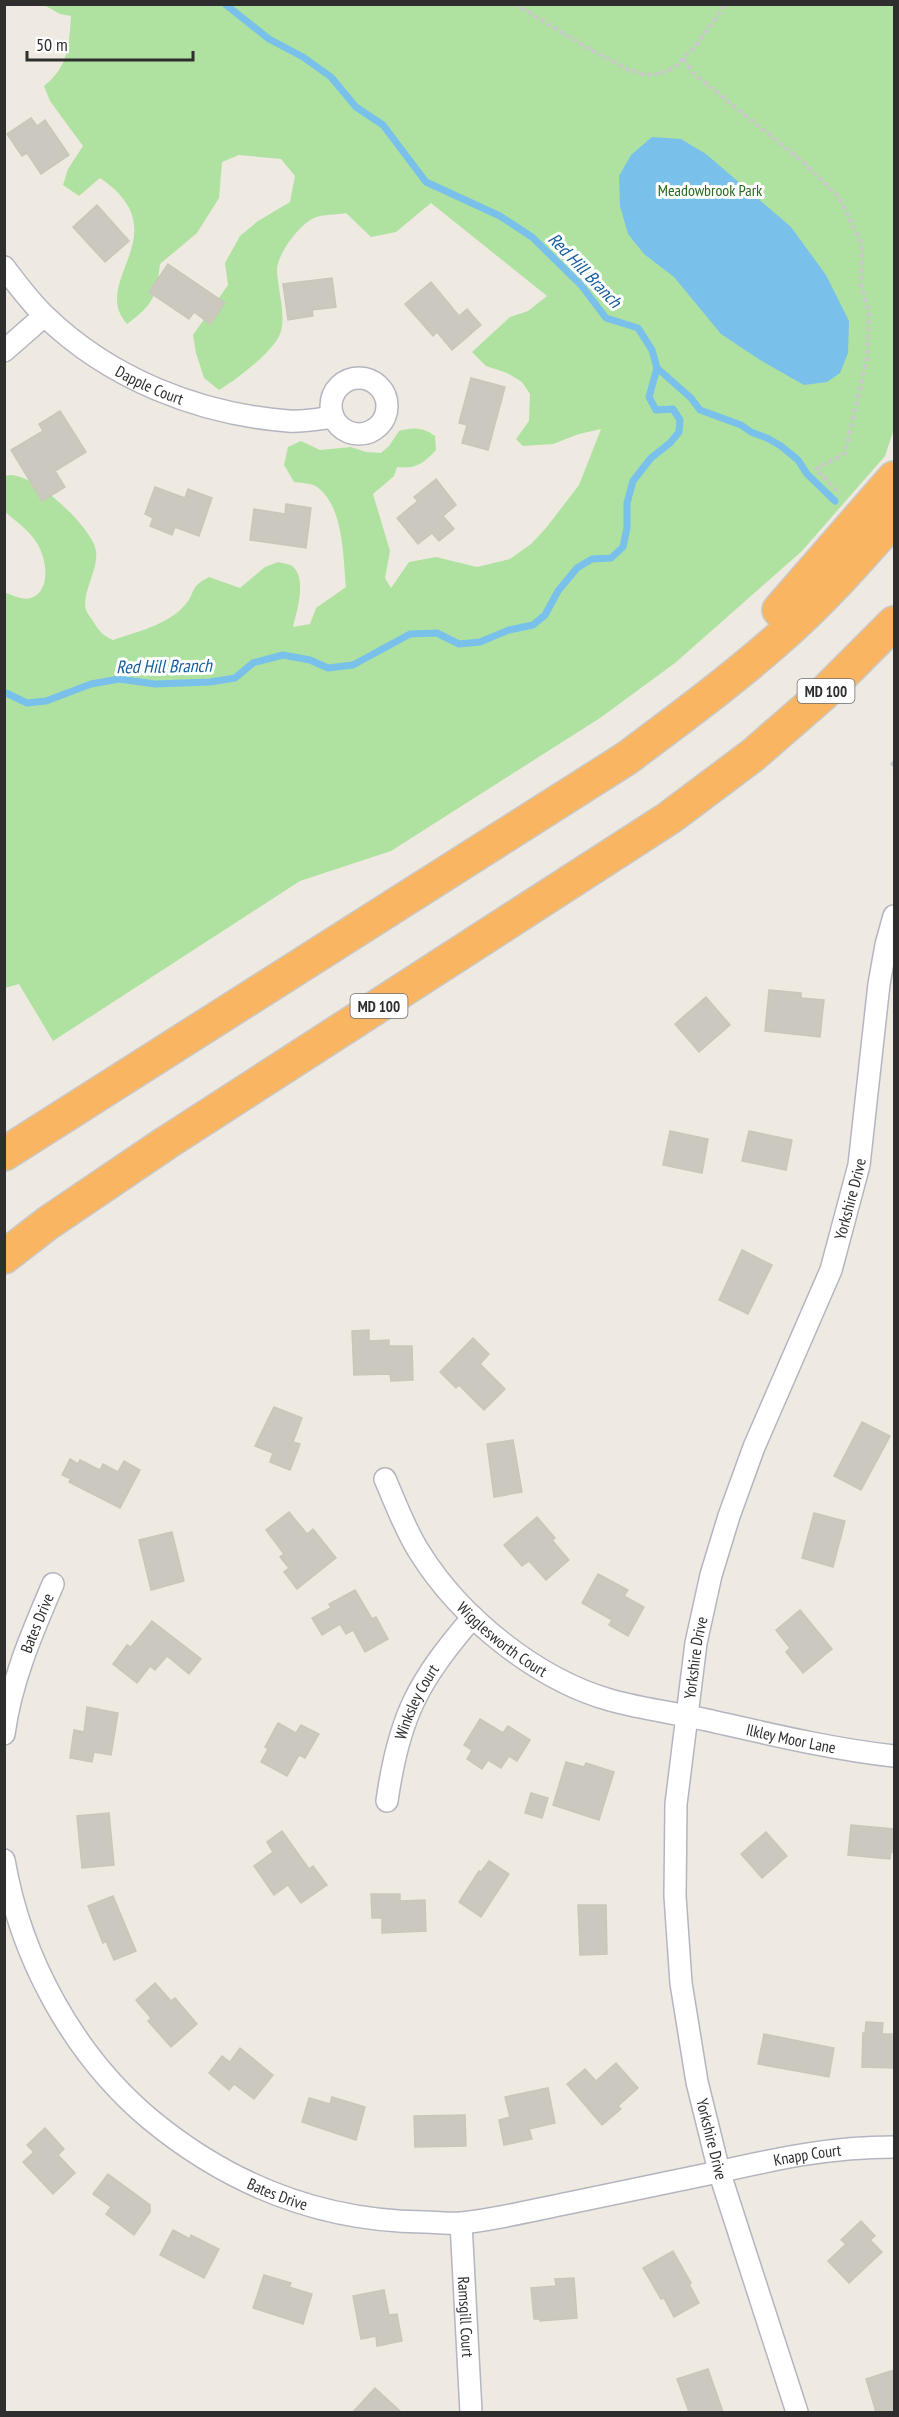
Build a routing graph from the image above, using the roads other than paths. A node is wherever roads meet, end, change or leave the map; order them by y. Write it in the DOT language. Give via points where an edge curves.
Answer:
graph roads {
  1 [pos="4,267"];
  2 [pos="44,316"];
  3 [pos="4,351"];
  4 [pos="333,417"];
  5 [pos="894,478"];
  6 [pos="894,519"];
  7 [pos="894,623"];
  8 [pos="412,896"];
  9 [pos="894,916"];
  10 [pos="4,1154"];
  11 [pos="4,1257"];
  12 [pos="385,1479"];
  13 [pos="53,1584"];
  14 [pos="473,1617"];
  15 [pos="687,1715"];
  16 [pos="4,1734"];
  17 [pos="894,1755"];
  18 [pos="387,1801"];
  19 [pos="4,1860"];
  20 [pos="894,2147"];
  21 [pos="719,2171"];
  22 [pos="461,2223"];
  23 [pos="471,2412"];
  24 [pos="797,2412"];
  1 -- 2 [label="street, Dapple Court"];
  2 -- 3 [label="street"];
  2 -- 4 [label="street, Dapple Court" via="124,374 195,405 290,422"];
  5 -- 8 [label="highway" via="789,599 699,691 622,751"];
  6 -- 8 [label="highway" via="847,572 777,640 706,700 627,758"];
  7 -- 11 [label="highway, MD 100" via="788,725 669,818 166,1143"];
  8 -- 10 [label="highway"];
  9 -- 15 [label="street, Yorkshire Drive" via="879,984 859,1166 831,1270 754,1447 729,1516 696,1643"];
  12 -- 14 [label="street, Wigglesworth Court" via="420,1553 444,1587"];
  13 -- 16 [label="street, Bates Drive" via="18,1671"];
  14 -- 15 [label="street, Wigglesworth Court" via="506,1646 571,1685 609,1700"];
  14 -- 18 [label="street, Winksley Court" via="417,1690 396,1747"];
  15 -- 17 [label="street, Ilkley Moor Lane" via="801,1741"];
  15 -- 21 [label="street, Yorkshire Drive" via="676,1804 676,1918 681,1983 697,2082"];
  19 -- 22 [label="street, Bates Drive" via="22,1932 65,2019 93,2061 128,2101 179,2143 272,2194 322,2210 402,2222"];
  20 -- 21 [label="street, Knapp Court" via="809,2152"];
  21 -- 22 [label="street, Bates Drive"];
  21 -- 24 [label="street, Yorkshire Drive"];
  22 -- 23 [label="street, Ramsgill Court"];
}
